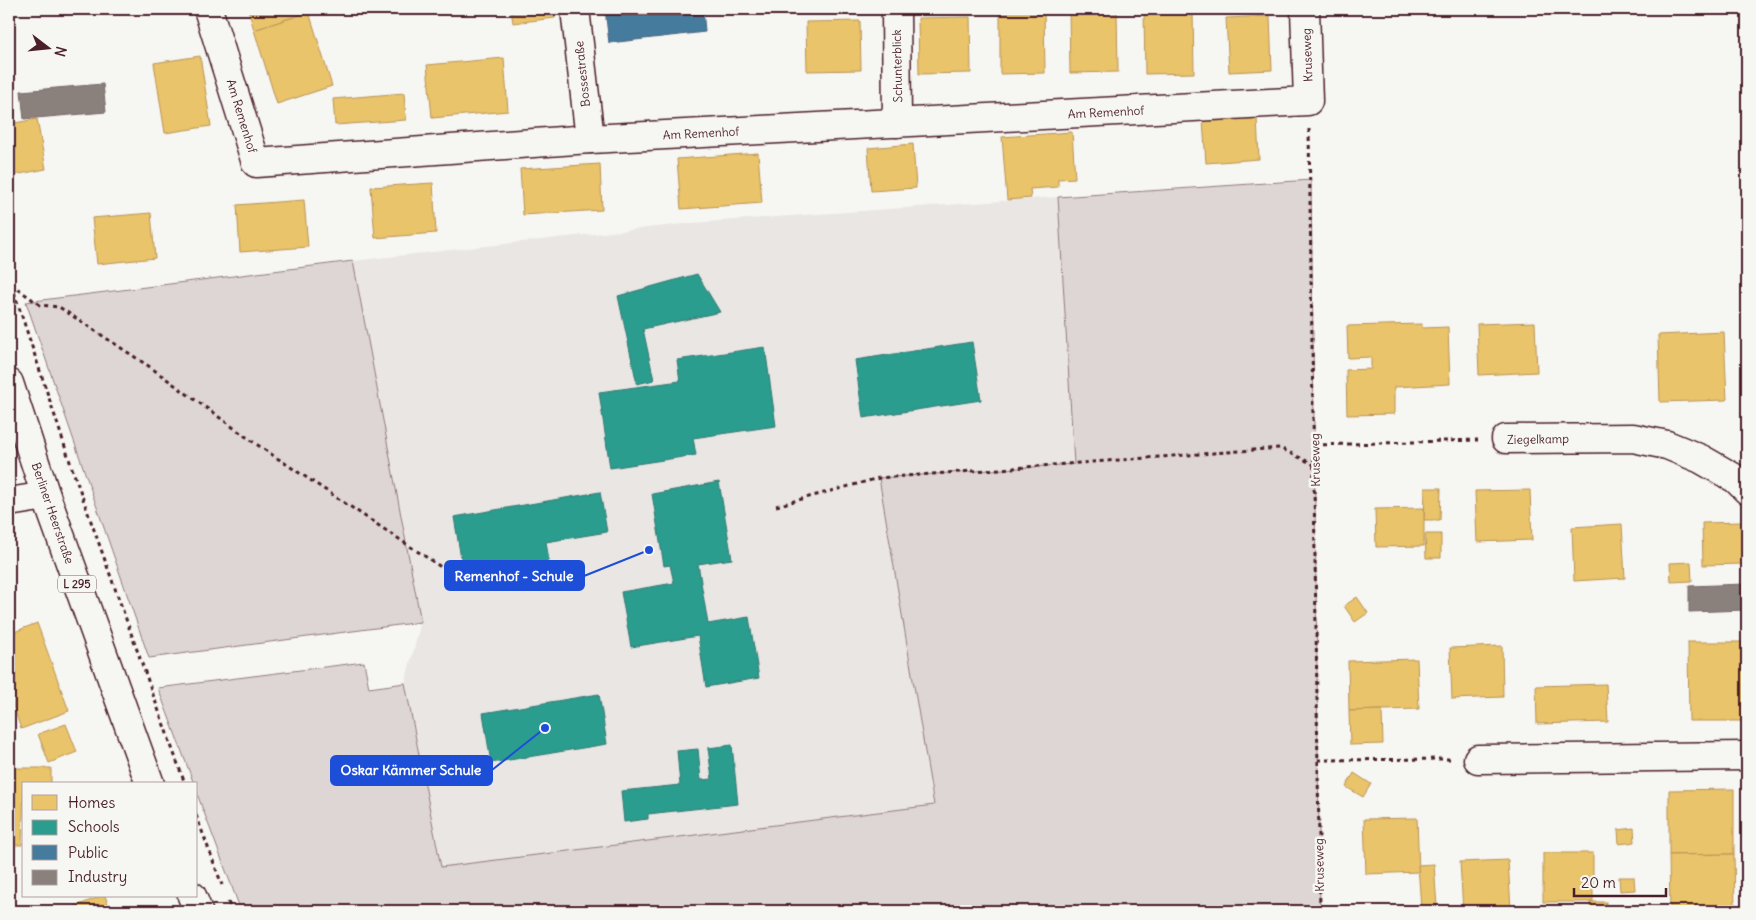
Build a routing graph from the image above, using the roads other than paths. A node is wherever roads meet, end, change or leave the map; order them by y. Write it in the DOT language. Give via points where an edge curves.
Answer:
graph roads {
  1 [pos="208,9"];
  2 [pos="575,9"];
  3 [pos="896,9"];
  4 [pos="1305,9"];
  5 [pos="1308,101"];
  6 [pos="897,123"];
  7 [pos="590,139"];
  8 [pos="9,383"];
  9 [pos="1506,439"];
  10 [pos="1747,490"];
  11 [pos="46,496"];
  12 [pos="9,502"];
  13 [pos="1747,756"];
  14 [pos="1478,759"];
  15 [pos="149,782"];
  16 [pos="193,898"];
  17 [pos="198,911"];
  1 -- 7 [label="street, Am Remenhof" via="256,163"];
  2 -- 7 [label="street, Bossestraße"];
  3 -- 6 [label="street, Schunterblick"];
  4 -- 5 [label="street, Kruseweg"];
  5 -- 6 [label="street, Am Remenhof"];
  6 -- 7 [label="street, Am Remenhof"];
  8 -- 11 [label="street, Berliner Heerstraße / L 295"];
  9 -- 10 [label="street, Ziegelkamp" via="1633,438 1667,445 1701,459 1736,479"];
  11 -- 12 [label="street"];
  11 -- 15 [label="street, Berliner Heerstraße / L 295"];
  13 -- 14 [label="street"];
  16 -- 17 [label="street"];
}
